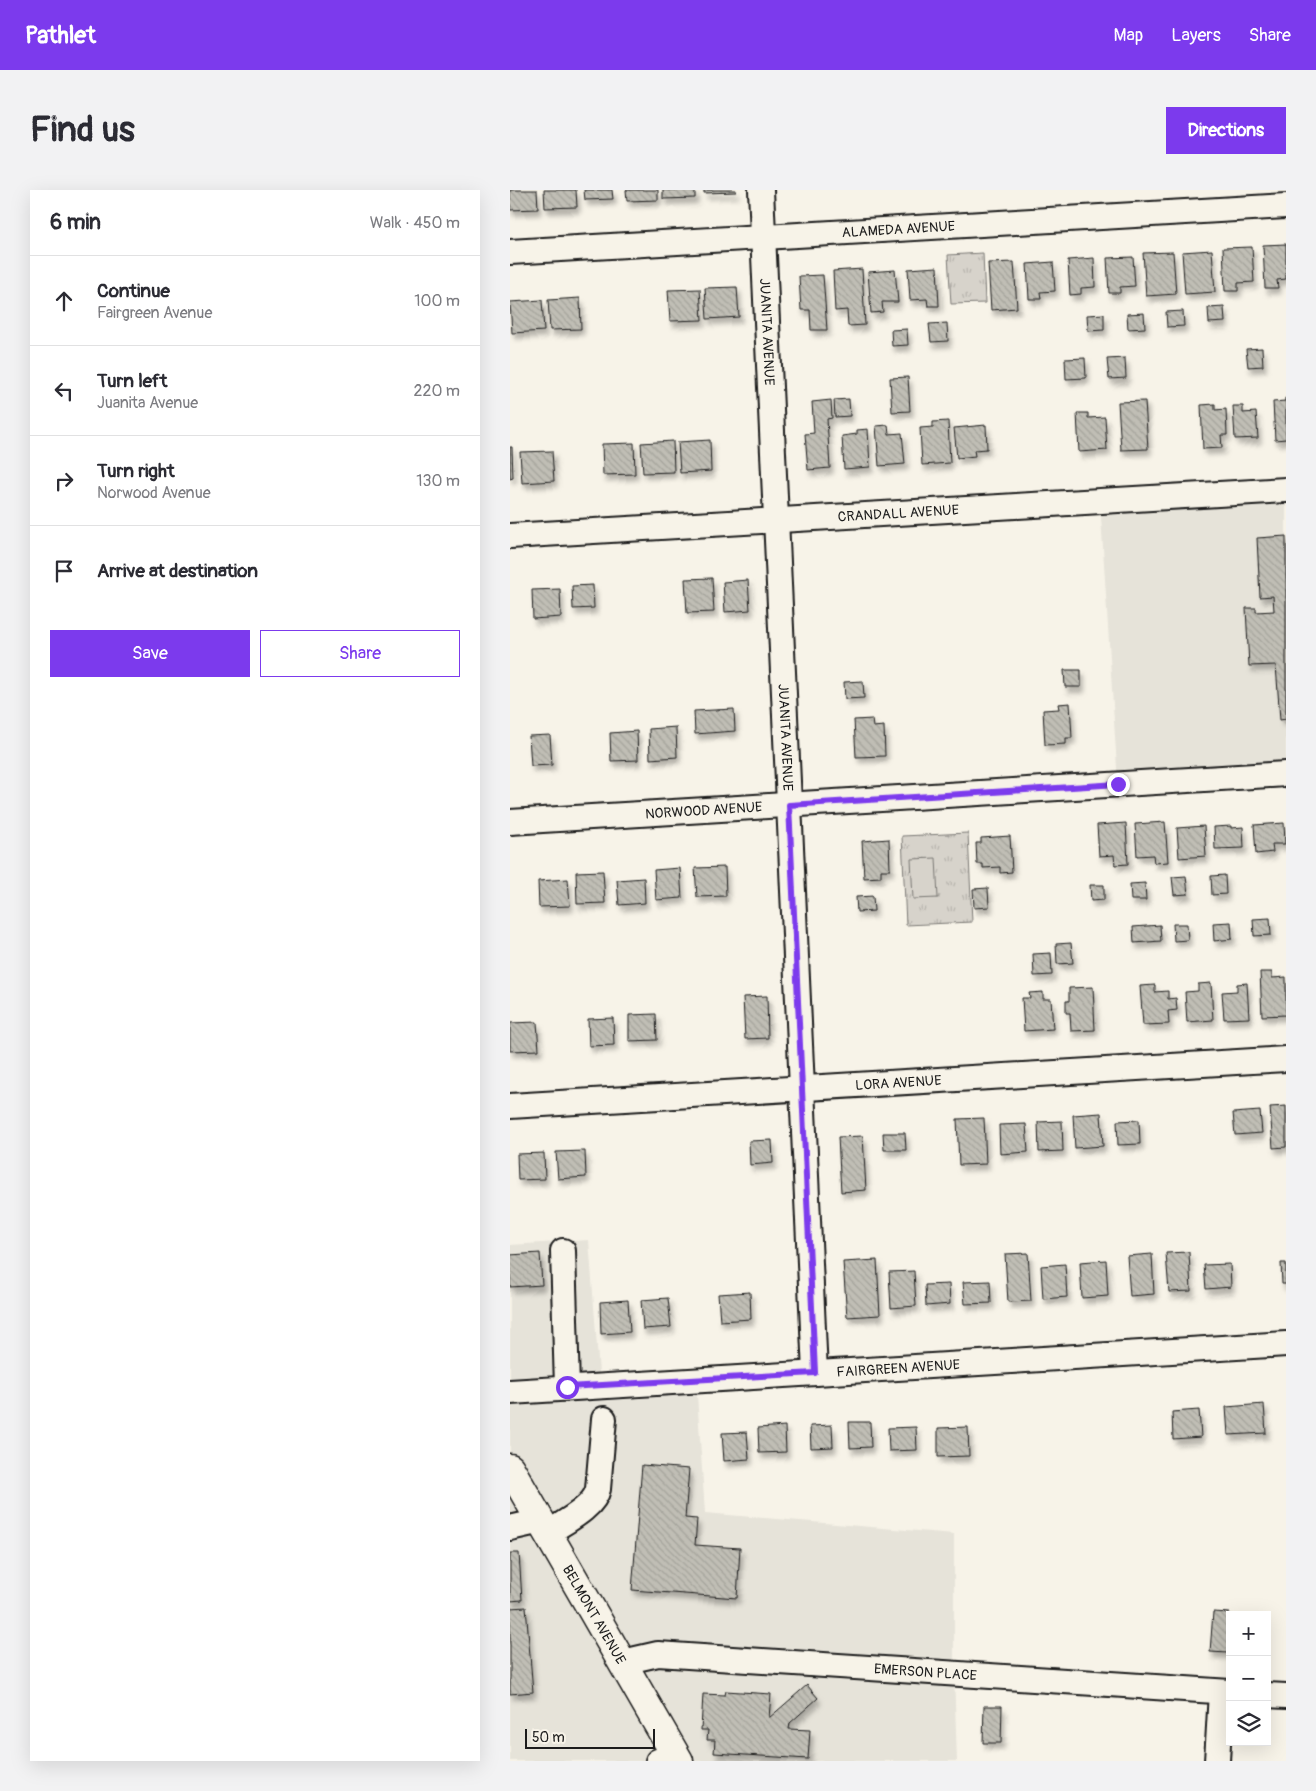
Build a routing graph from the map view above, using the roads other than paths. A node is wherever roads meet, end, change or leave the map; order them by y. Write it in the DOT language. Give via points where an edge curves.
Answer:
graph roads {
  1 [pos="762,190"];
  2 [pos="1286,206"];
  3 [pos="764,237"];
  4 [pos="510,252"];
  5 [pos="1286,490"];
  6 [pos="776,521"];
  7 [pos="510,536"];
  8 [pos="1286,774"];
  9 [pos="789,805"];
  10 [pos="510,822"];
  11 [pos="1286,1060"];
  12 [pos="802,1088"];
  13 [pos="510,1106"];
  14 [pos="563,1251"];
  15 [pos="1286,1344"];
  16 [pos="815,1373"];
  17 [pos="567,1387"];
  18 [pos="510,1392"];
  19 [pos="604,1419"];
  20 [pos="510,1468"];
  21 [pos="544,1527"];
  22 [pos="510,1528"];
  23 [pos="623,1662"];
  24 [pos="1226,1692"];
  25 [pos="1271,1695"];
  26 [pos="1286,1696"];
  27 [pos="671,1759"];
  28 [pos="1217,1761"];
  1 -- 3 [label="street, JUANITA AVENUE"];
  2 -- 3 [label="street, ALAMEDA AVENUE"];
  3 -- 4 [label="street, ALAMEDA AVENUE"];
  3 -- 6 [label="street, JUANITA AVENUE"];
  5 -- 6 [label="street, CRANDALL AVENUE"];
  6 -- 7 [label="street, CRANDALL AVENUE"];
  6 -- 9 [label="street, JUANITA AVENUE"];
  8 -- 9 [label="street, NORWOOD AVENUE"];
  9 -- 10 [label="street, NORWOOD AVENUE"];
  9 -- 12 [label="street, JUANITA AVENUE"];
  11 -- 12 [label="street, LORA AVENUE"];
  12 -- 13 [label="street, LORA AVENUE"];
  12 -- 16 [label="street, JUANITA AVENUE"];
  14 -- 17 [label="street"];
  15 -- 16 [label="street, FAIRGREEN AVENUE"];
  16 -- 17 [label="street, FAIRGREEN AVENUE"];
  17 -- 18 [label="street, FAIRGREEN AVENUE"];
  19 -- 21 [label="street" via="596,1496 589,1506"];
  20 -- 21 [label="main road, BELMONT AVENUE"];
  21 -- 22 [label="street"];
  21 -- 23 [label="main road, BELMONT AVENUE"];
  23 -- 24 [label="street, EMERSON PLACE" via="658,1654"];
  23 -- 27 [label="main road, BELMONT AVENUE"];
  24 -- 28 [label="street"];
  25 -- 26 [label="street"];
}
